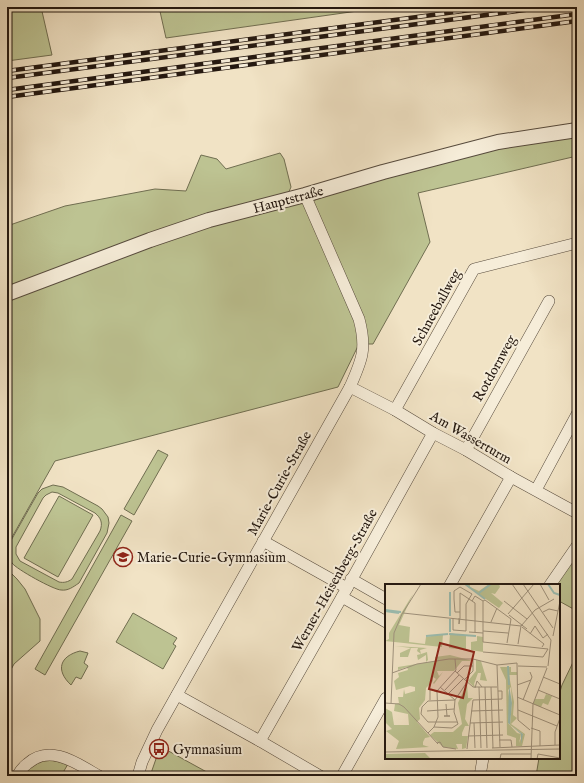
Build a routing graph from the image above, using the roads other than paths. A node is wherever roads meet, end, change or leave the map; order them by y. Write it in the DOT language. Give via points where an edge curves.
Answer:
graph roads {
  1 [pos="577,130"];
  2 [pos="305,195"];
  3 [pos="577,243"];
  4 [pos="7,294"];
  5 [pos="549,301"];
  6 [pos="350,387"];
  7 [pos="395,410"];
  8 [pos="577,414"];
  9 [pos="433,433"];
  10 [pos="466,450"];
  11 [pos="511,477"];
  12 [pos="536,490"];
  13 [pos="577,513"];
  14 [pos="263,541"];
  15 [pos="577,546"];
  16 [pos="451,584"];
  17 [pos="551,584"];
  18 [pos="347,588"];
  19 [pos="385,599"];
  20 [pos="385,621"];
  21 [pos="176,695"];
  22 [pos="385,700"];
  23 [pos="260,741"];
  24 [pos="483,759"];
  25 [pos="18,776"];
  26 [pos="99,776"];
  27 [pos="138,776"];
  28 [pos="320,776"];
  29 [pos="342,776"];
  30 [pos="480,776"];
  1 -- 2 [label="street, Hauptstraße" via="498,142"];
  2 -- 4 [label="street, Hauptstraße" via="201,222"];
  2 -- 6 [label="street, Marie-Curie-Straße" via="363,333 361,361"];
  3 -- 7 [label="street, Schneeballweg" via="474,270"];
  5 -- 10 [label="street, Rotdornweg"];
  6 -- 7 [label="street, Am Wasserturm"];
  6 -- 14 [label="street, Marie-Curie-Straße"];
  7 -- 9 [label="street, Am Wasserturm"];
  8 -- 12 [label="street"];
  9 -- 10 [label="street, Am Wasserturm"];
  9 -- 18 [label="street, Werner-Heisenberg-Straße"];
  10 -- 11 [label="street, Am Wasserturm"];
  11 -- 12 [label="street, Am Wasserturm"];
  11 -- 16 [label="street"];
  12 -- 13 [label="street, Am Wasserturm"];
  14 -- 18 [label="street"];
  14 -- 21 [label="street, Marie-Curie-Straße"];
  15 -- 17 [label="street"];
  18 -- 19 [label="street"];
  18 -- 20 [label="street"];
  18 -- 23 [label="street, Werner-Heisenberg-Straße"];
  21 -- 23 [label="street"];
  21 -- 27 [label="street, Marie-Curie-Straße" via="150,744"];
  22 -- 29 [label="street"];
  23 -- 28 [label="street"];
  24 -- 30 [label="street"];
  25 -- 26 [label="street" via="24,767 44,755 60,756"];
}
